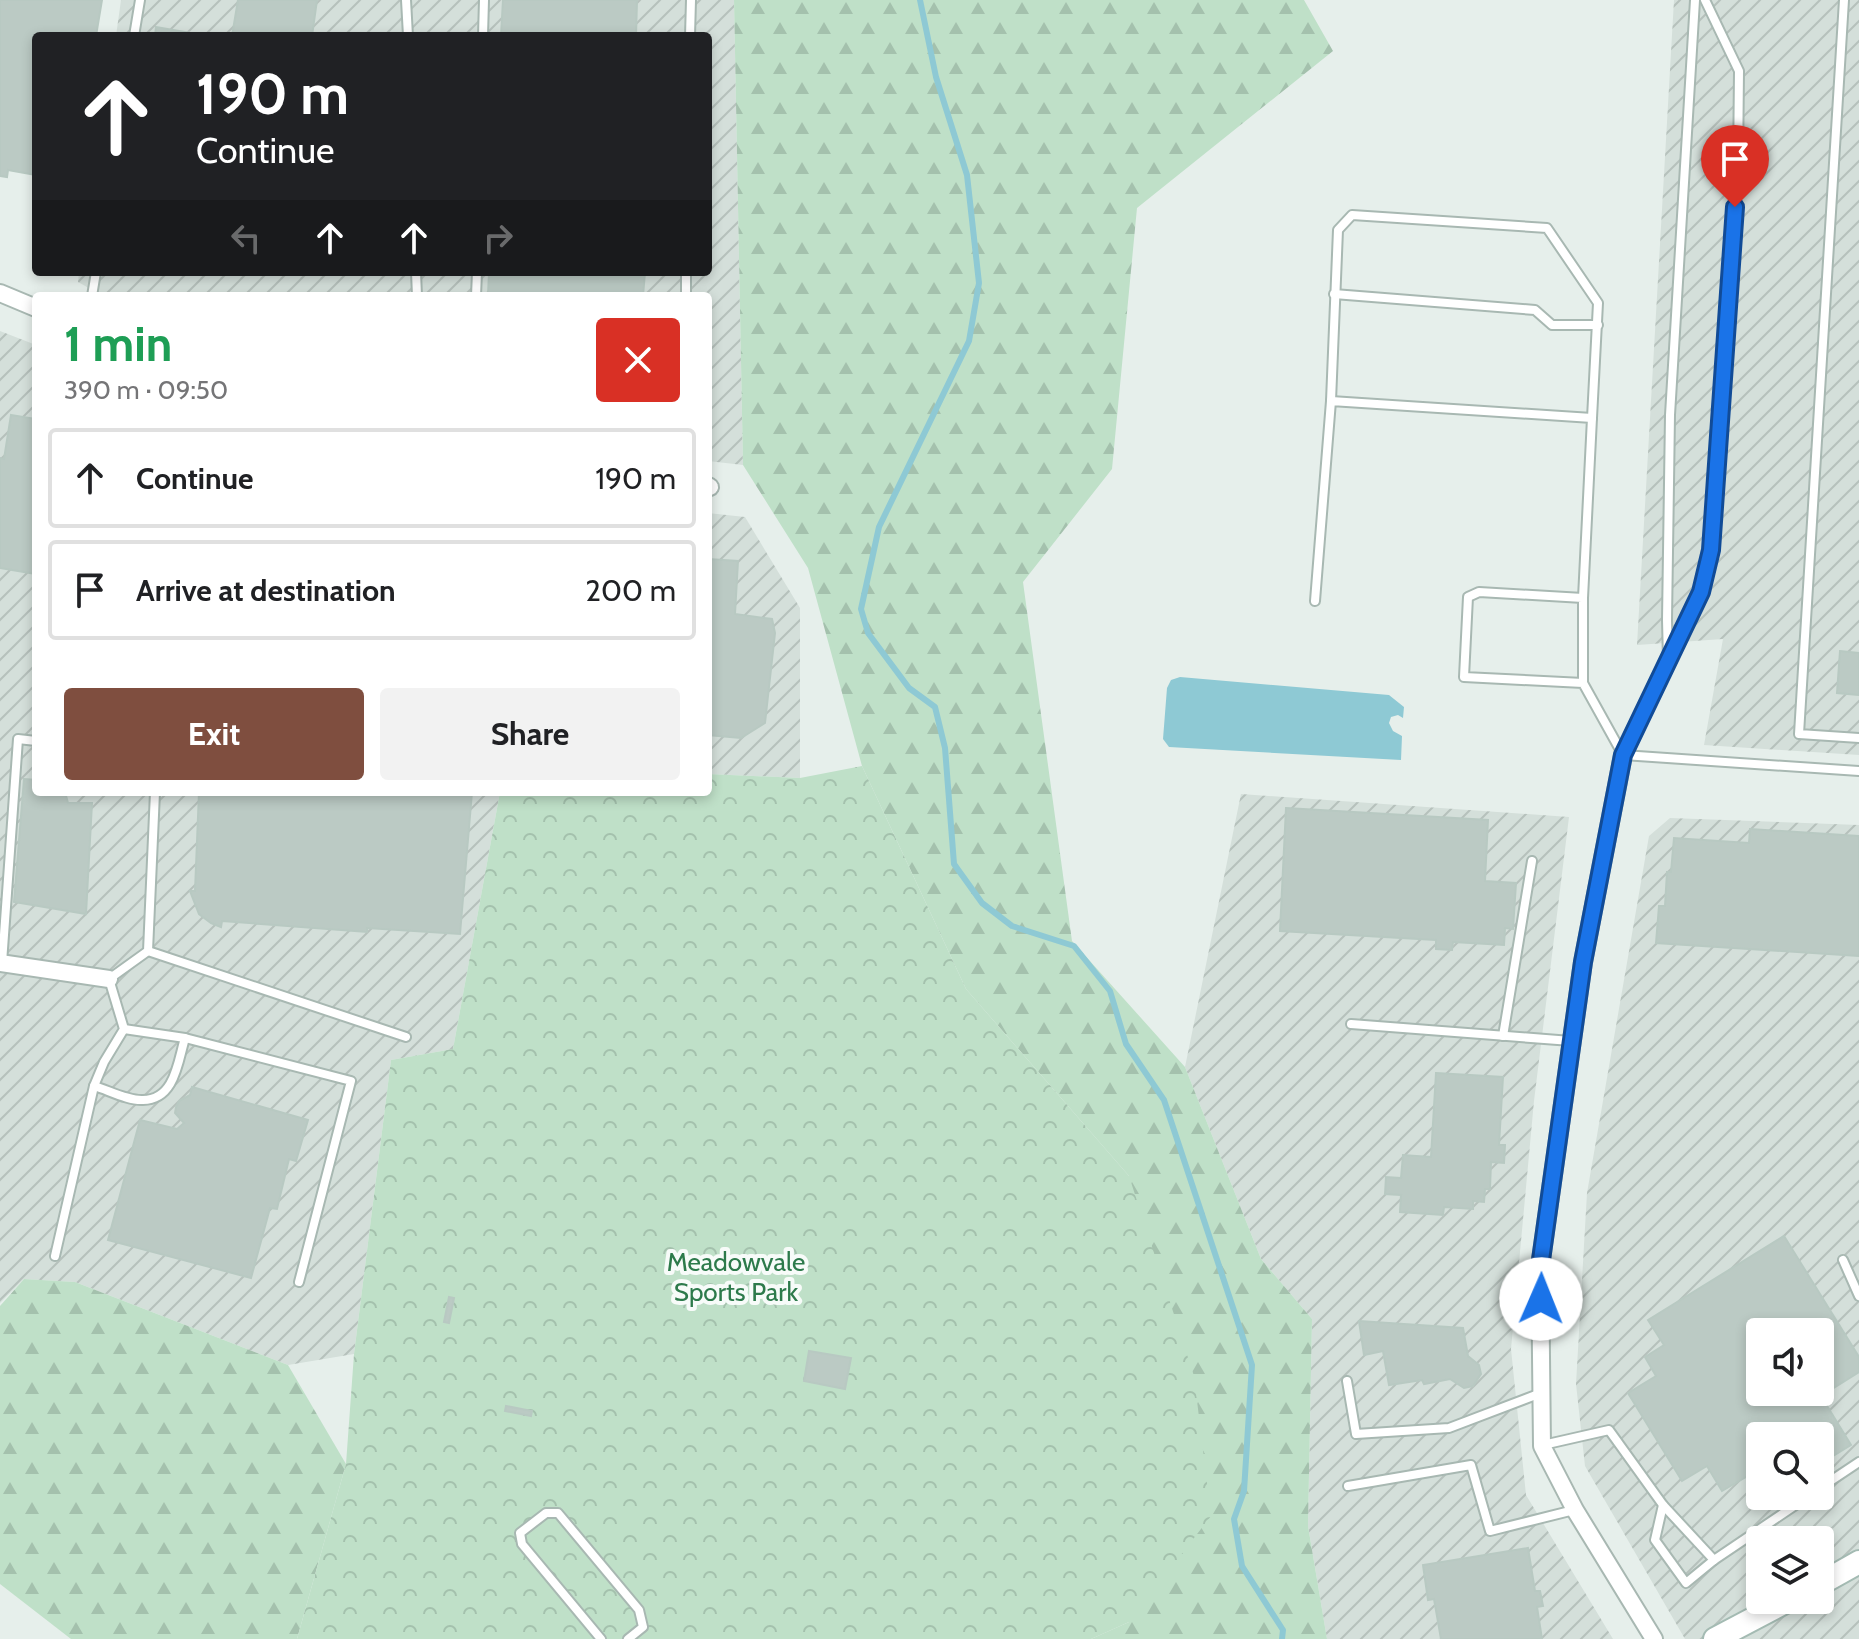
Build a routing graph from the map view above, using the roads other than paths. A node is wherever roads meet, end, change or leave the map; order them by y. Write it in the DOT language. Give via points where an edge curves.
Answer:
graph roads {
  1 [pos="140,0"];
  2 [pos="406,0"];
  3 [pos="484,0"];
  4 [pos="691,0"];
  5 [pos="1695,0"];
  6 [pos="1705,0"];
  7 [pos="1844,0"];
  8 [pos="135,32"];
  9 [pos="408,32"];
  10 [pos="483,32"];
  11 [pos="690,32"];
  12 [pos="0,293"];
  13 [pos="1334,294"];
  14 [pos="32,306"];
  15 [pos="1598,325"];
  16 [pos="1331,401"];
  17 [pos="1592,418"];
  18 [pos="1583,598"];
  19 [pos="1315,601"];
  20 [pos="1669,661"];
  21 [pos="1583,683"];
  22 [pos="1859,738"];
  23 [pos="32,741"];
  24 [pos="1623,755"];
  25 [pos="1859,771"];
  26 [pos="155,796"];
  27 [pos="1532,861"];
  28 [pos="148,951"];
  29 [pos="1,964"];
  30 [pos="109,979"];
  31 [pos="1351,1024"];
  32 [pos="124,1029"];
  33 [pos="1503,1036"];
  34 [pos="406,1037"];
  35 [pos="185,1038"];
  36 [pos="1572,1042"];
  37 [pos="94,1086"];
  38 [pos="55,1256"];
  39 [pos="1843,1260"];
  40 [pos="299,1282"];
  41 [pos="1859,1296"];
  42 [pos="1347,1381"];
  43 [pos="1541,1392"];
  44 [pos="1542,1446"];
  45 [pos="1859,1462"];
  46 [pos="1834,1479"];
  47 [pos="1348,1486"];
  48 [pos="1663,1505"];
  49 [pos="1575,1510"];
  50 [pos="1788,1510"];
  51 [pos="1714,1560"];
  52 [pos="1859,1562"];
  53 [pos="1834,1576"];
  54 [pos="1762,1614"];
  55 [pos="601,1639"];
  56 [pos="628,1639"];
  57 [pos="1654,1639"];
  58 [pos="1715,1639"];
  1 -- 8 [label="lane"];
  2 -- 9 [label="lane"];
  3 -- 10 [label="lane"];
  4 -- 11 [label="lane"];
  5 -- 20 [label="lane" via="1670,415"];
  6 -- 20 [label="lane" via="1739,71 1738,167 1711,550 1701,592"];
  7 -- 22 [label="lane" via="1799,734"];
  12 -- 14 [label="street"];
  13 -- 15 [label="lane" via="1535,310 1552,325"];
  13 -- 15 [label="lane" via="1338,230 1352,215 1547,228 1598,303"];
  13 -- 16 [label="lane"];
  15 -- 17 [label="lane"];
  16 -- 17 [label="lane"];
  16 -- 19 [label="lane"];
  17 -- 18 [label="lane"];
  18 -- 21 [label="lane"];
  18 -- 21 [label="lane" via="1479,592 1468,597 1464,677"];
  20 -- 24 [label="lane"];
  21 -- 24 [label="lane"];
  23 -- 29 [label="lane" via="18,739"];
  24 -- 25 [label="lane"];
  24 -- 36 [label="street"];
  26 -- 28 [label="lane"];
  27 -- 33 [label="lane"];
  28 -- 30 [label="lane"];
  28 -- 34 [label="lane"];
  29 -- 30 [label="street"];
  30 -- 32 [label="lane"];
  31 -- 33 [label="lane"];
  32 -- 35 [label="lane"];
  32 -- 37 [label="lane"];
  33 -- 36 [label="lane"];
  35 -- 37 [label="lane" via="172,1084 161,1096 142,1101"];
  35 -- 40 [label="lane" via="351,1081"];
  36 -- 43 [label="street" via="1540,1267"];
  37 -- 38 [label="lane"];
  39 -- 41 [label="lane"];
  42 -- 43 [label="lane" via="1356,1434 1449,1428"];
  43 -- 44 [label="street"];
  44 -- 48 [label="lane" via="1609,1430"];
  44 -- 49 [label="street"];
  45 -- 46 [label="lane"];
  47 -- 49 [label="lane" via="1471,1465 1490,1531"];
  48 -- 51 [label="lane"];
  48 -- 51 [label="lane" via="1655,1540 1686,1583"];
  49 -- 57 [label="street"];
  50 -- 51 [label="lane"];
  52 -- 53 [label="main road"];
  54 -- 58 [label="main road"];
  55 -- 56 [label="lane" via="522,1544 520,1533 546,1513 558,1513 639,1610 643,1627"];
}
